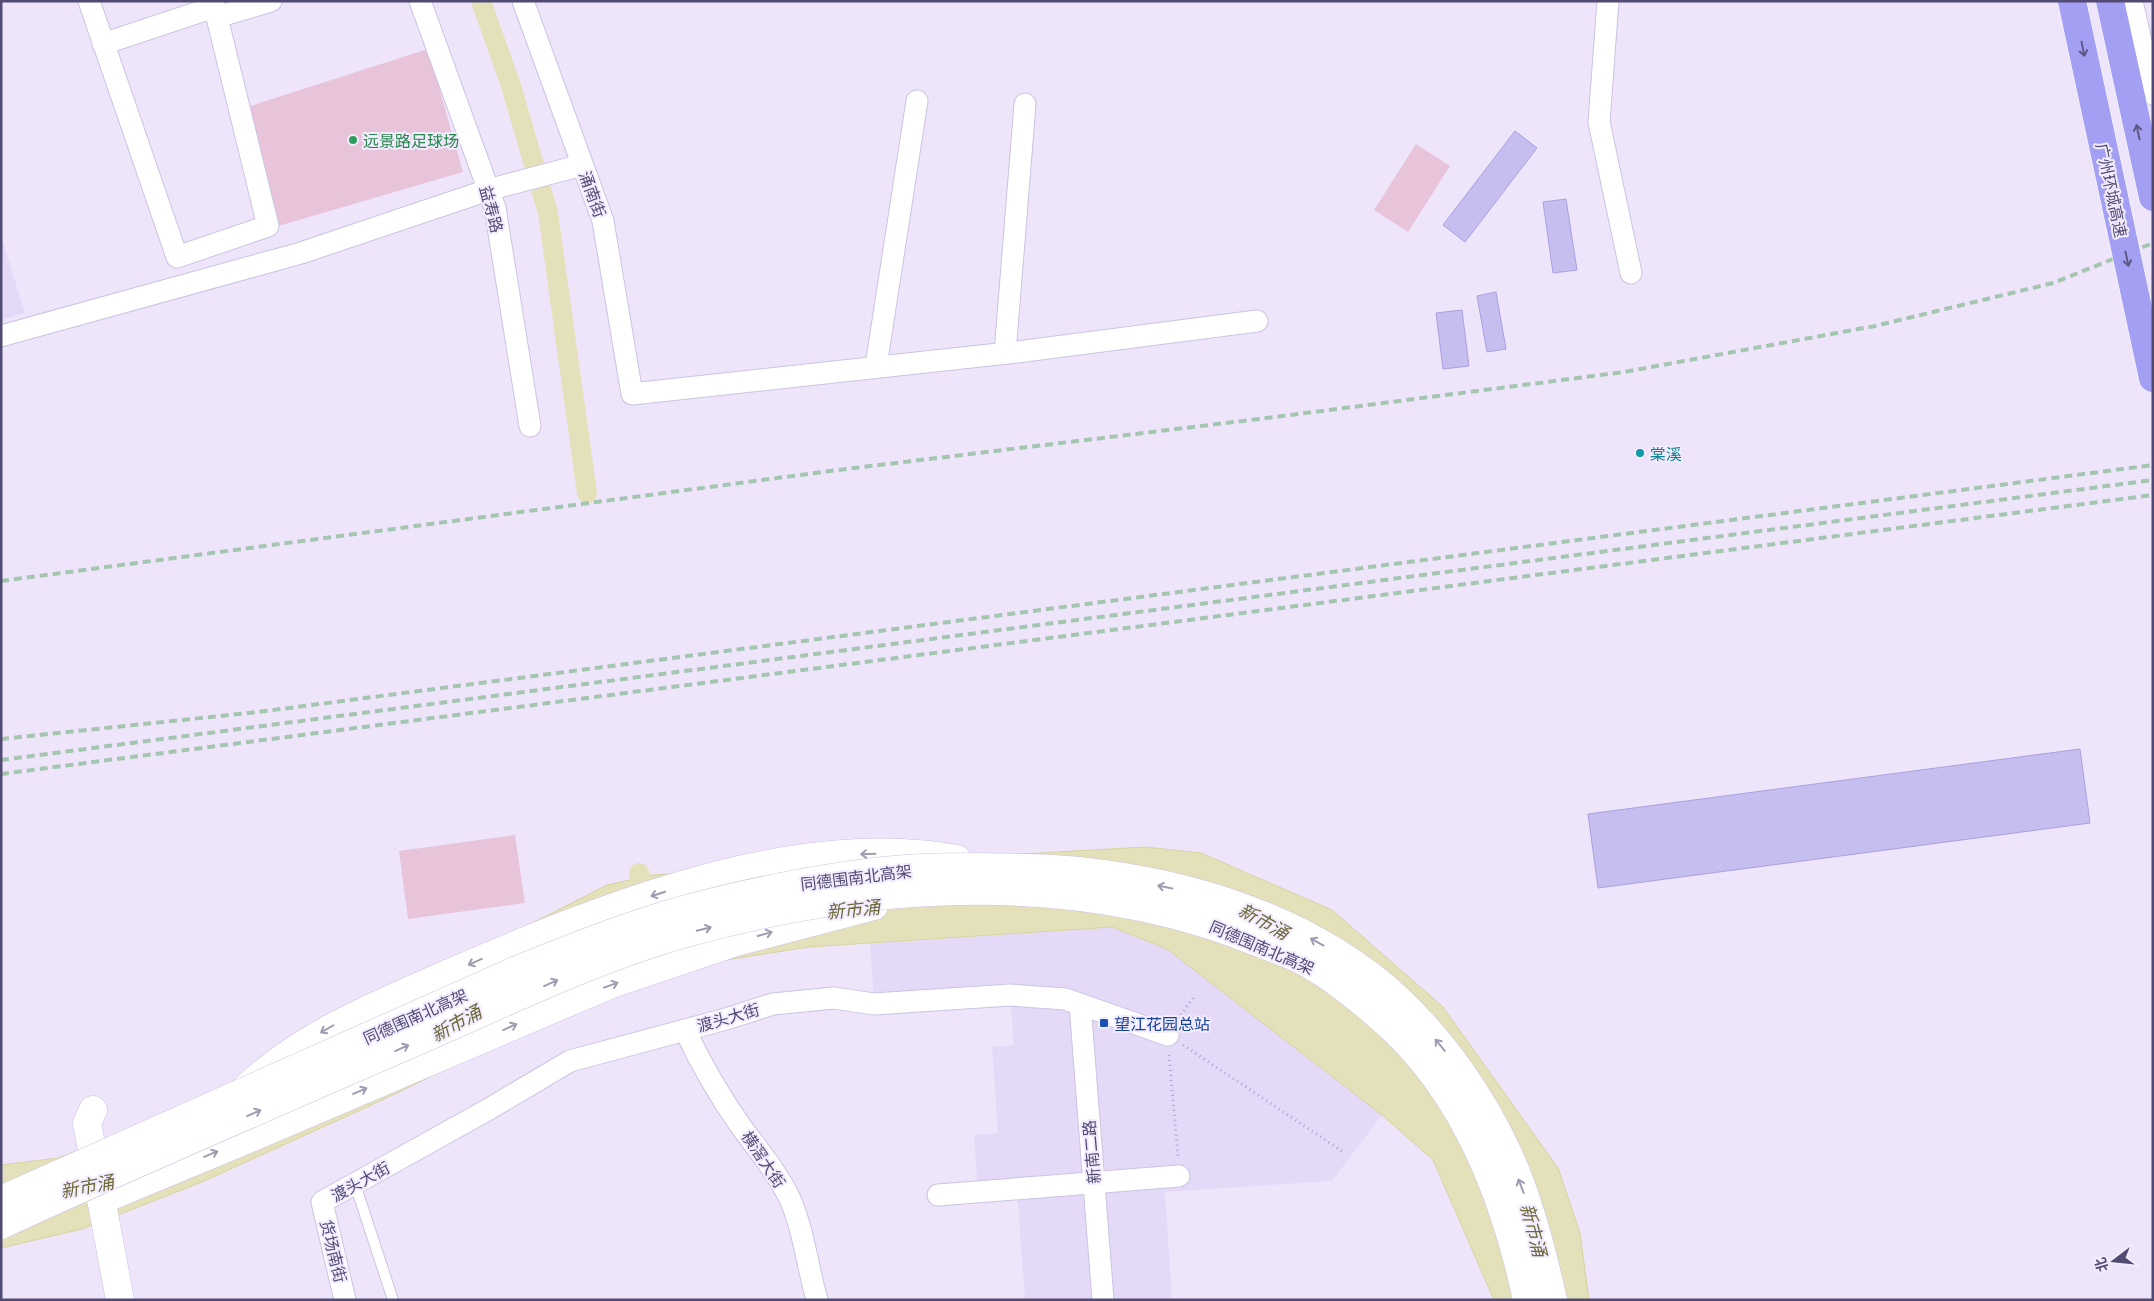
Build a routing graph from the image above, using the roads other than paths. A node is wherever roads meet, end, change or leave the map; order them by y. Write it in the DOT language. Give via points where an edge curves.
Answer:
graph roads {
  1 [pos="89,1"];
  2 [pos="271,1"];
  3 [pos="420,1"];
  4 [pos="523,1"];
  5 [pos="1608,1"];
  6 [pos="2072,1"];
  7 [pos="2110,1"];
  8 [pos="2132,1"];
  9 [pos="215,9"];
  10 [pos="103,44"];
  11 [pos="2153,94"];
  12 [pos="918,101"];
  13 [pos="1025,104"];
  14 [pos="582,165"];
  15 [pos="488,190"];
  16 [pos="2153,197"];
  17 [pos="1631,273"];
  18 [pos="1257,321"];
  19 [pos="1,336"];
  20 [pos="1005,353"];
  21 [pos="876,366"];
  22 [pos="2153,378"];
  23 [pos="530,426"];
  24 [pos="1003,868"];
  25 [pos="939,891"];
  26 [pos="1080,1004"];
  27 [pos="685,1030"];
  28 [pos="1168,1035"];
  29 [pos="90,1116"];
  30 [pos="1180,1176"];
  31 [pos="1094,1183"];
  32 [pos="355,1184"];
  33 [pos="100,1193"];
  34 [pos="938,1194"];
  35 [pos="1,1200"];
  36 [pos="322,1202"];
  37 [pos="1,1225"];
  38 [pos="120,1300"];
  39 [pos="346,1300"];
  40 [pos="394,1300"];
  41 [pos="817,1300"];
  42 [pos="1103,1300"];
  43 [pos="1527,1300"];
  44 [pos="1553,1300"];
  1 -- 10 [label="street"];
  2 -- 9 [label="street"];
  3 -- 15 [label="street, 益寿路"];
  4 -- 14 [label="street, 涌南街"];
  5 -- 17 [label="street" via="1599,122"];
  6 -- 22 [label="highway, 广州环城高速, one-way, bridge"];
  16 -- 7 [label="highway, one-way"];
  8 -- 11 [label="street"];
  9 -- 10 [label="street"];
  9 -- 10 [label="street" via="268,226 177,257"];
  12 -- 21 [label="street"];
  13 -- 20 [label="street"];
  14 -- 15 [label="street"];
  14 -- 21 [label="street, 涌南街" via="603,221 632,394"];
  15 -- 19 [label="street" via="301,253"];
  15 -- 23 [label="street, 益寿路" via="495,208"];
  18 -- 20 [label="street"];
  20 -- 21 [label="street"];
  24 -- 33 [label="main road, one-way, bridge" via="934,855 895,853 809,858 696,881 597,915 520,943 331,1027 270,1066 245,1088 199,1139"];
  24 -- 35 [label="main road, 同德围南北高架, bridge" via="876,871 766,890 650,920 519,970"];
  44 -- 24 [label="main road, 同德围南北高架, one-way, bridge" via="1533,1219 1506,1151 1484,1108 1431,1034 1397,999 1365,973 1293,929 1249,909 1209,896 1111,875 1074,870"];
  33 -- 25 [label="main road, one-way, bridge" via="241,1142 609,985 736,942"];
  37 -- 25 [label="main road, 同德围南北高架, one-way, bridge" via="622,954 690,932 813,905"];
  25 -- 43 [label="main road, 同德围南北高架, bridge" via="1066,894 1112,900 1184,916 1230,931 1306,963 1352,994 1395,1031 1457,1110 1499,1199"];
  26 -- 27 [label="street, 渡头大街" via="1065,999 1010,995 874,1004 834,998 772,1004"];
  26 -- 28 [label="street, 渡头大街"];
  26 -- 31 [label="street, 新南二路"];
  27 -- 32 [label="street, 渡头大街" via="570,1061"];
  27 -- 41 [label="street, 横滘大街" via="704,1068 770,1163 788,1197 800,1226"];
  29 -- 33 [label="main road, bridge"];
  30 -- 31 [label="street"];
  31 -- 34 [label="street"];
  31 -- 42 [label="street, 新南二路"];
  32 -- 36 [label="street, 渡头大街"];
  32 -- 40 [label="lane"];
  33 -- 38 [label="main road"];
  36 -- 39 [label="street, 货场南街"];
}
